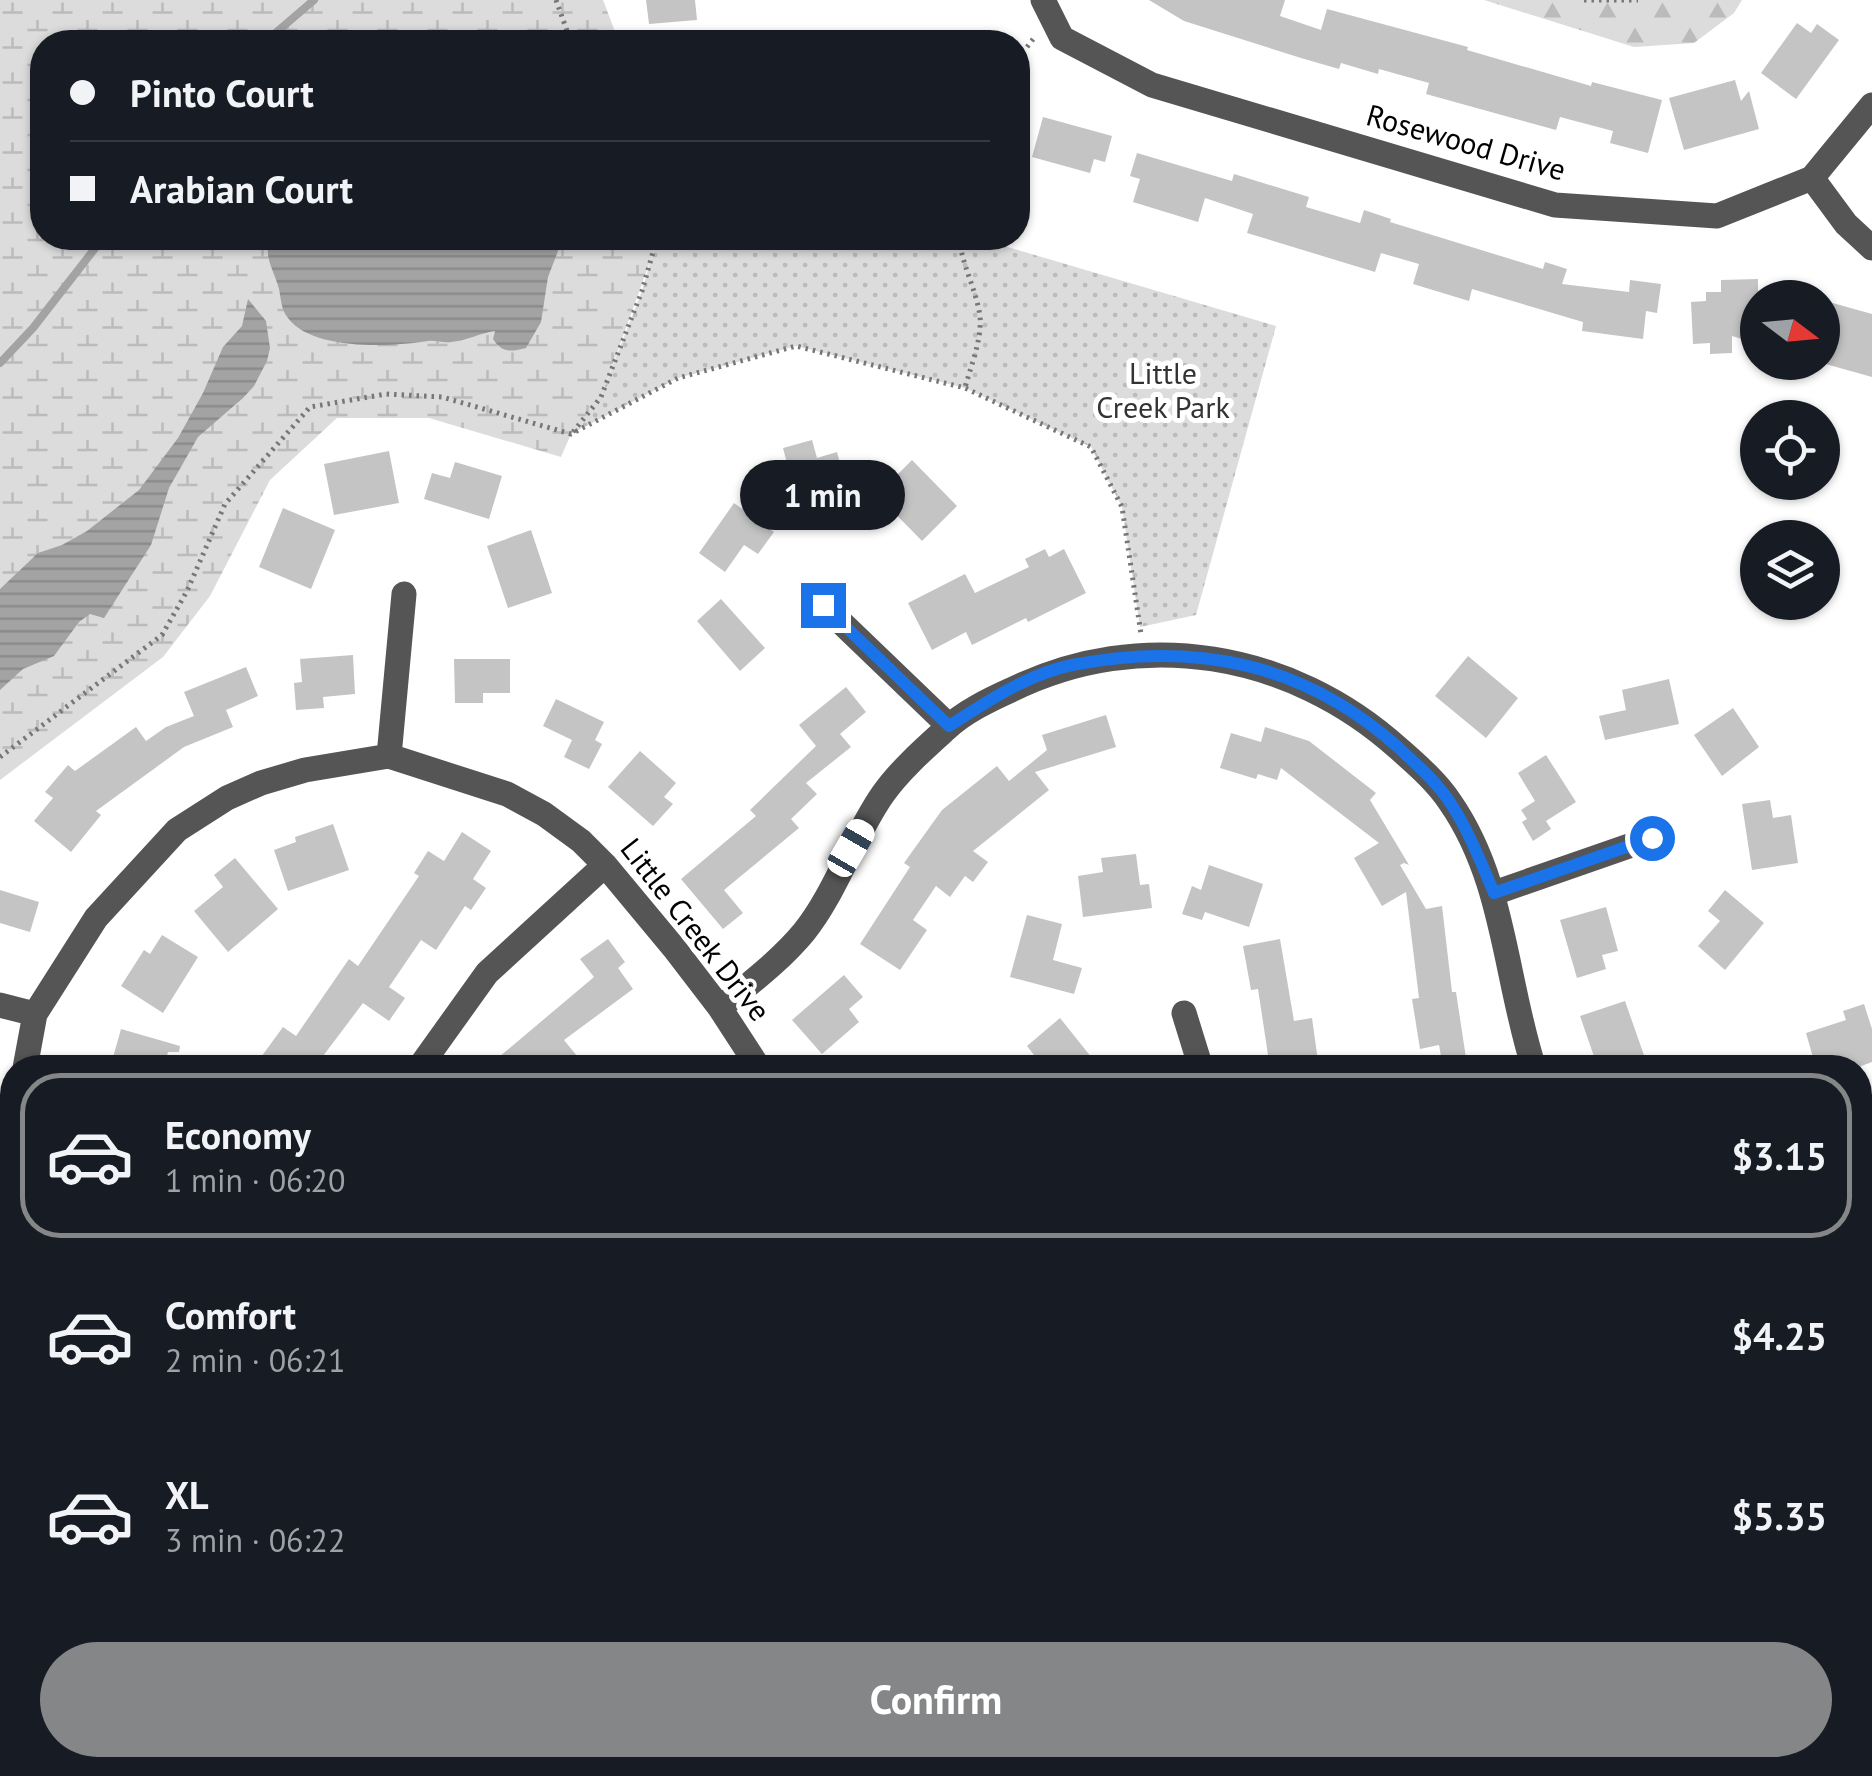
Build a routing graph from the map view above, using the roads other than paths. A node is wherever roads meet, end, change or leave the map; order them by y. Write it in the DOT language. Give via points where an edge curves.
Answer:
graph roads {
  1 [pos="1044,0"];
  2 [pos="1872,106"];
  3 [pos="1812,178"];
  4 [pos="1872,248"];
  5 [pos="404,594"];
  6 [pos="823,605"];
  7 [pos="949,726"];
  8 [pos="389,756"];
  9 [pos="1652,838"];
  10 [pos="606,865"];
  11 [pos="1494,893"];
  12 [pos="0,1005"];
  13 [pos="720,1008"];
  14 [pos="1184,1013"];
  15 [pos="35,1014"];
  16 [pos="28,1055"];
  17 [pos="428,1055"];
  18 [pos="751,1055"];
  19 [pos="1196,1055"];
  20 [pos="1530,1055"];
  1 -- 3 [label="street, Rosewood Drive" via="1062,38 1152,85 1555,206 1716,216"];
  2 -- 3 [label="street, Rosewood Drive"];
  3 -- 4 [label="street"];
  5 -- 8 [label="street"];
  6 -- 7 [label="street"];
  7 -- 11 [label="street" via="1070,666 1142,656 1271,670 1342,704 1399,749 1450,802"];
  7 -- 13 [label="street" via="884,792 806,929"];
  8 -- 10 [label="street, Little Creek Drive" via="507,794"];
  8 -- 15 [label="street, Little Creek Drive" via="261,783 176,830 96,918"];
  9 -- 11 [label="street"];
  10 -- 13 [label="street, Little Creek Drive"];
  10 -- 17 [label="street" via="487,973"];
  11 -- 20 [label="street"];
  12 -- 15 [label="street"];
  13 -- 18 [label="street, Little Creek Drive"];
  14 -- 19 [label="street"];
  15 -- 16 [label="street, Little Creek Drive"];
}
